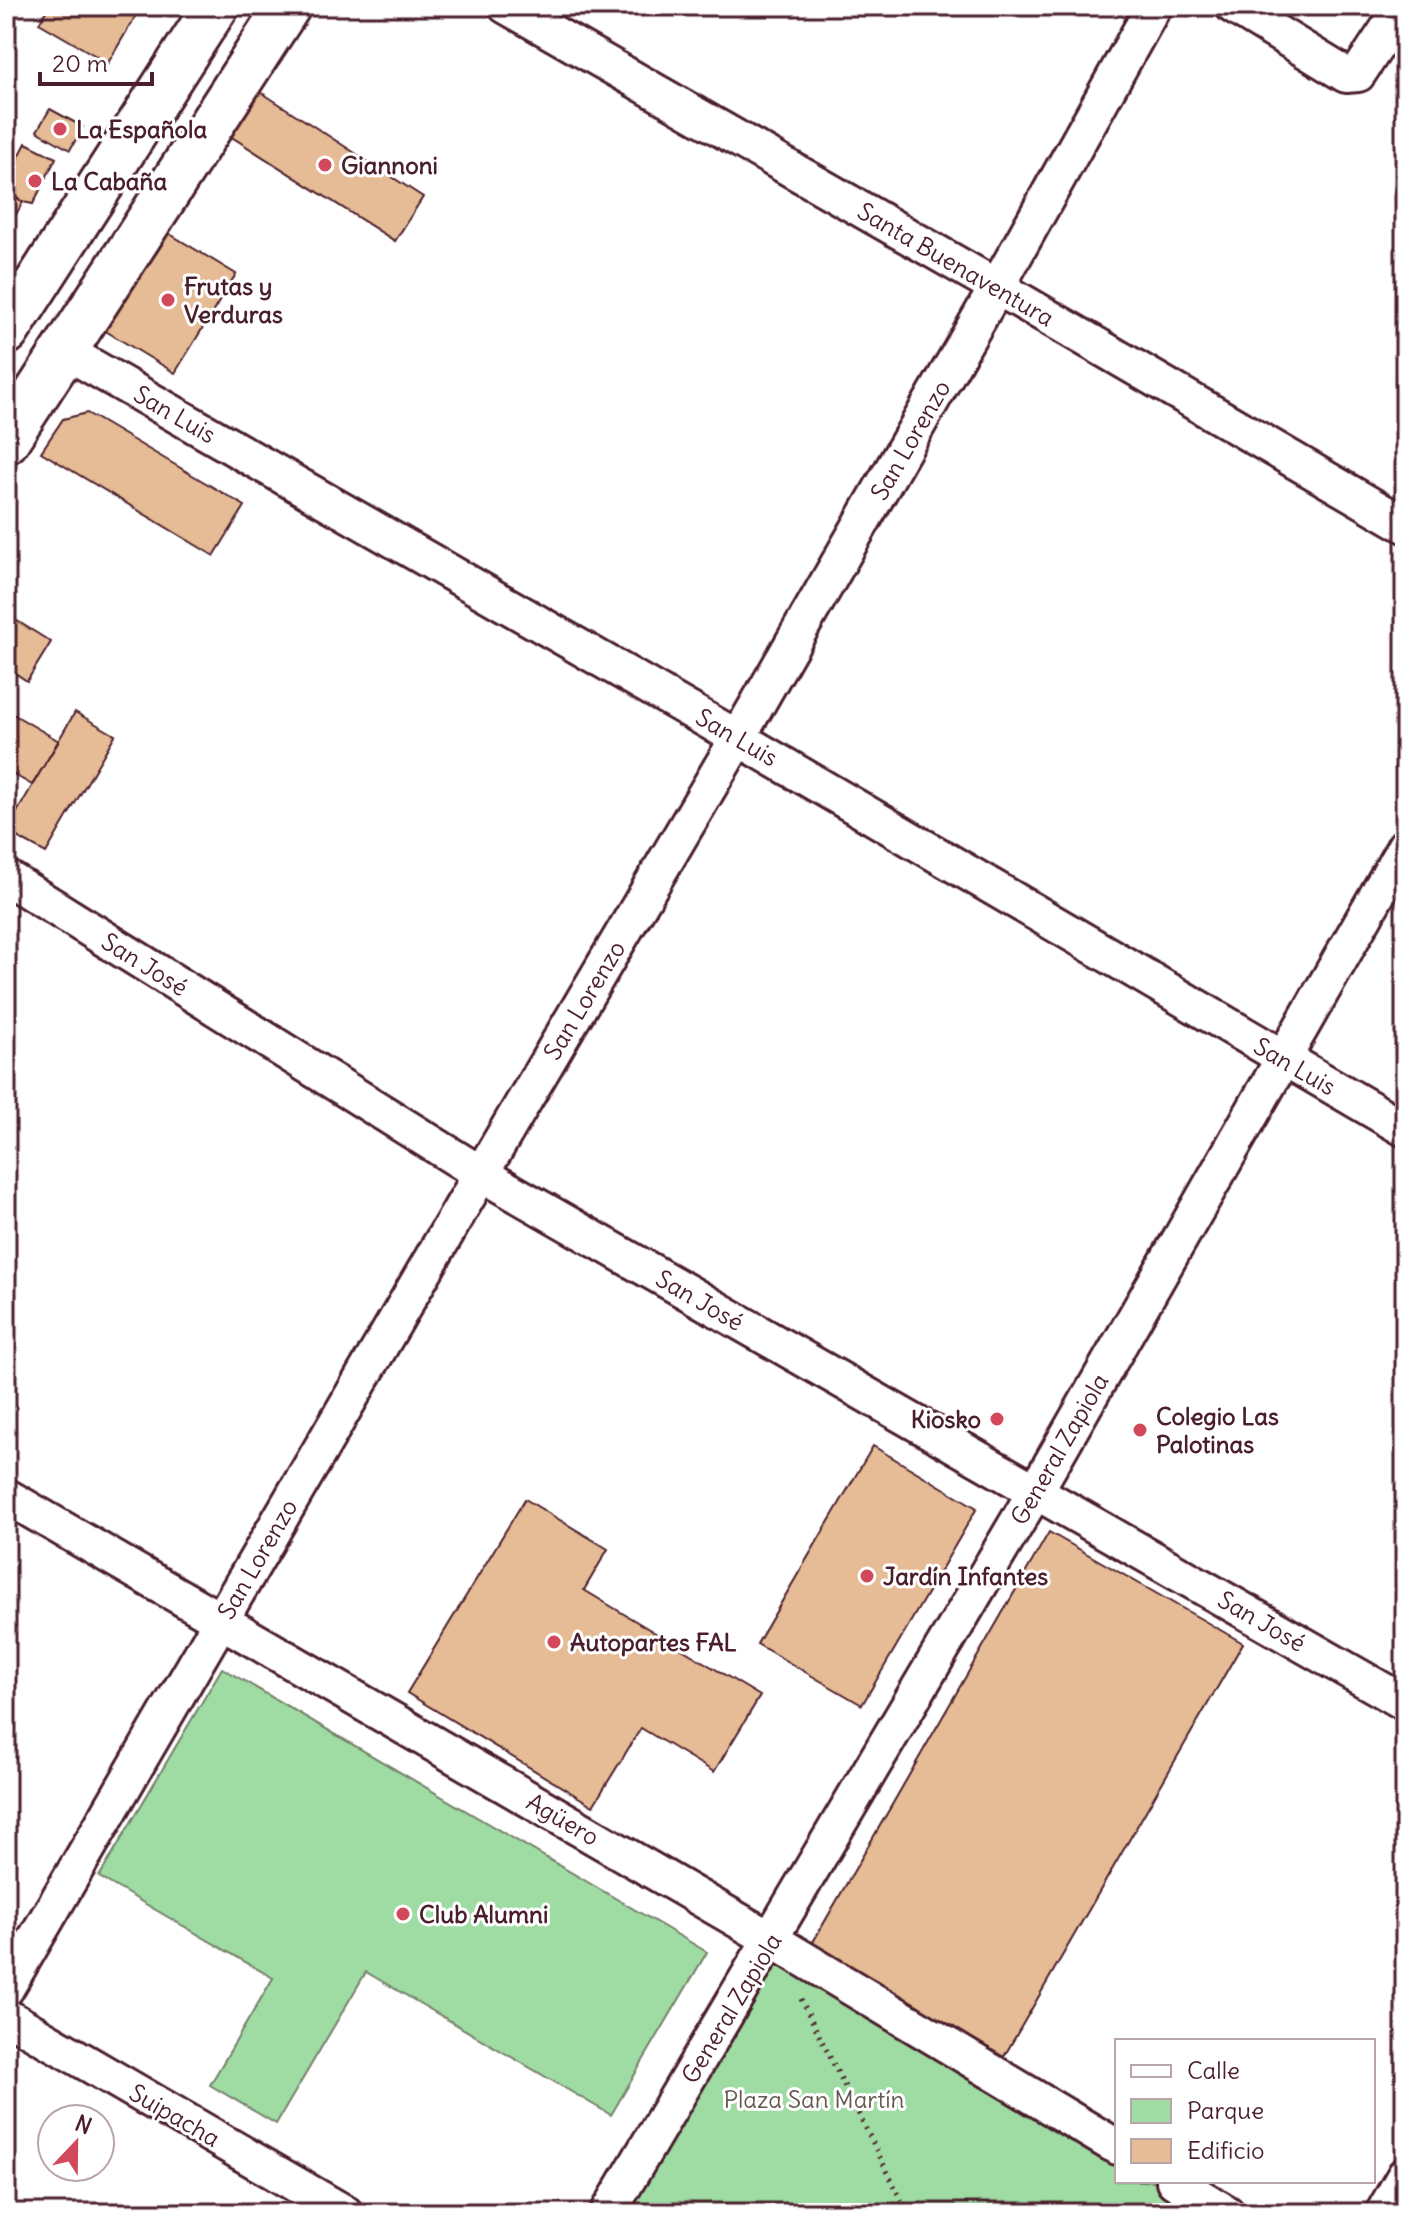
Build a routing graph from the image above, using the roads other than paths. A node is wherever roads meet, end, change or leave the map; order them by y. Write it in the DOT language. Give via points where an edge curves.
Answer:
graph roads {
  1 [pos="216,6"];
  2 [pos="288,6"];
  3 [pos="506,6"];
  4 [pos="1154,6"];
  5 [pos="1233,6"];
  6 [pos="1403,6"];
  7 [pos="997,287"];
  8 [pos="10,317"];
  9 [pos="65,351"];
  10 [pos="6,441"];
  11 [pos="1405,525"];
  12 [pos="738,738"];
  13 [pos="1405,846"];
  14 [pos="6,877"];
  15 [pos="1282,1059"];
  16 [pos="1405,1129"];
  17 [pos="481,1174"];
  18 [pos="1035,1492"];
  19 [pos="6,1496"];
  20 [pos="221,1621"];
  21 [pos="1405,1703"];
  22 [pos="772,1940"];
  23 [pos="6,1989"];
  24 [pos="6,2016"];
  25 [pos="1115,2146"];
  26 [pos="1405,2175"];
  27 [pos="1177,2183"];
  28 [pos="345,2213"];
  29 [pos="608,2213"];
  30 [pos="1227,2213"];
  31 [pos="1383,2213"];
  1 -- 8 [label="main road"];
  2 -- 9 [label="main road"];
  3 -- 7 [label="street, Santa Buenaventura"];
  4 -- 7 [label="street, San Lorenzo"];
  5 -- 6 [label="street" via="1346,75 1358,74"];
  7 -- 11 [label="street, Santa Buenaventura"];
  7 -- 12 [label="street, San Lorenzo"];
  9 -- 10 [label="main road"];
  9 -- 12 [label="street, San Luis"];
  12 -- 15 [label="street, San Luis"];
  12 -- 17 [label="street, San Lorenzo"];
  13 -- 15 [label="street, General Zapiola"];
  14 -- 17 [label="street, San José"];
  15 -- 16 [label="street, San Luis"];
  15 -- 18 [label="street, General Zapiola"];
  17 -- 18 [label="street, San José"];
  17 -- 20 [label="street, San Lorenzo"];
  18 -- 21 [label="street, San José"];
  18 -- 22 [label="street, General Zapiola"];
  19 -- 20 [label="street, Agüero"];
  20 -- 22 [label="street, Agüero"];
  20 -- 23 [label="street, San Lorenzo"];
  22 -- 25 [label="street, Agüero"];
  22 -- 29 [label="street, General Zapiola"];
  24 -- 28 [label="street, Suipacha"];
  26 -- 31 [label="street"];
  27 -- 30 [label="street"];
}
